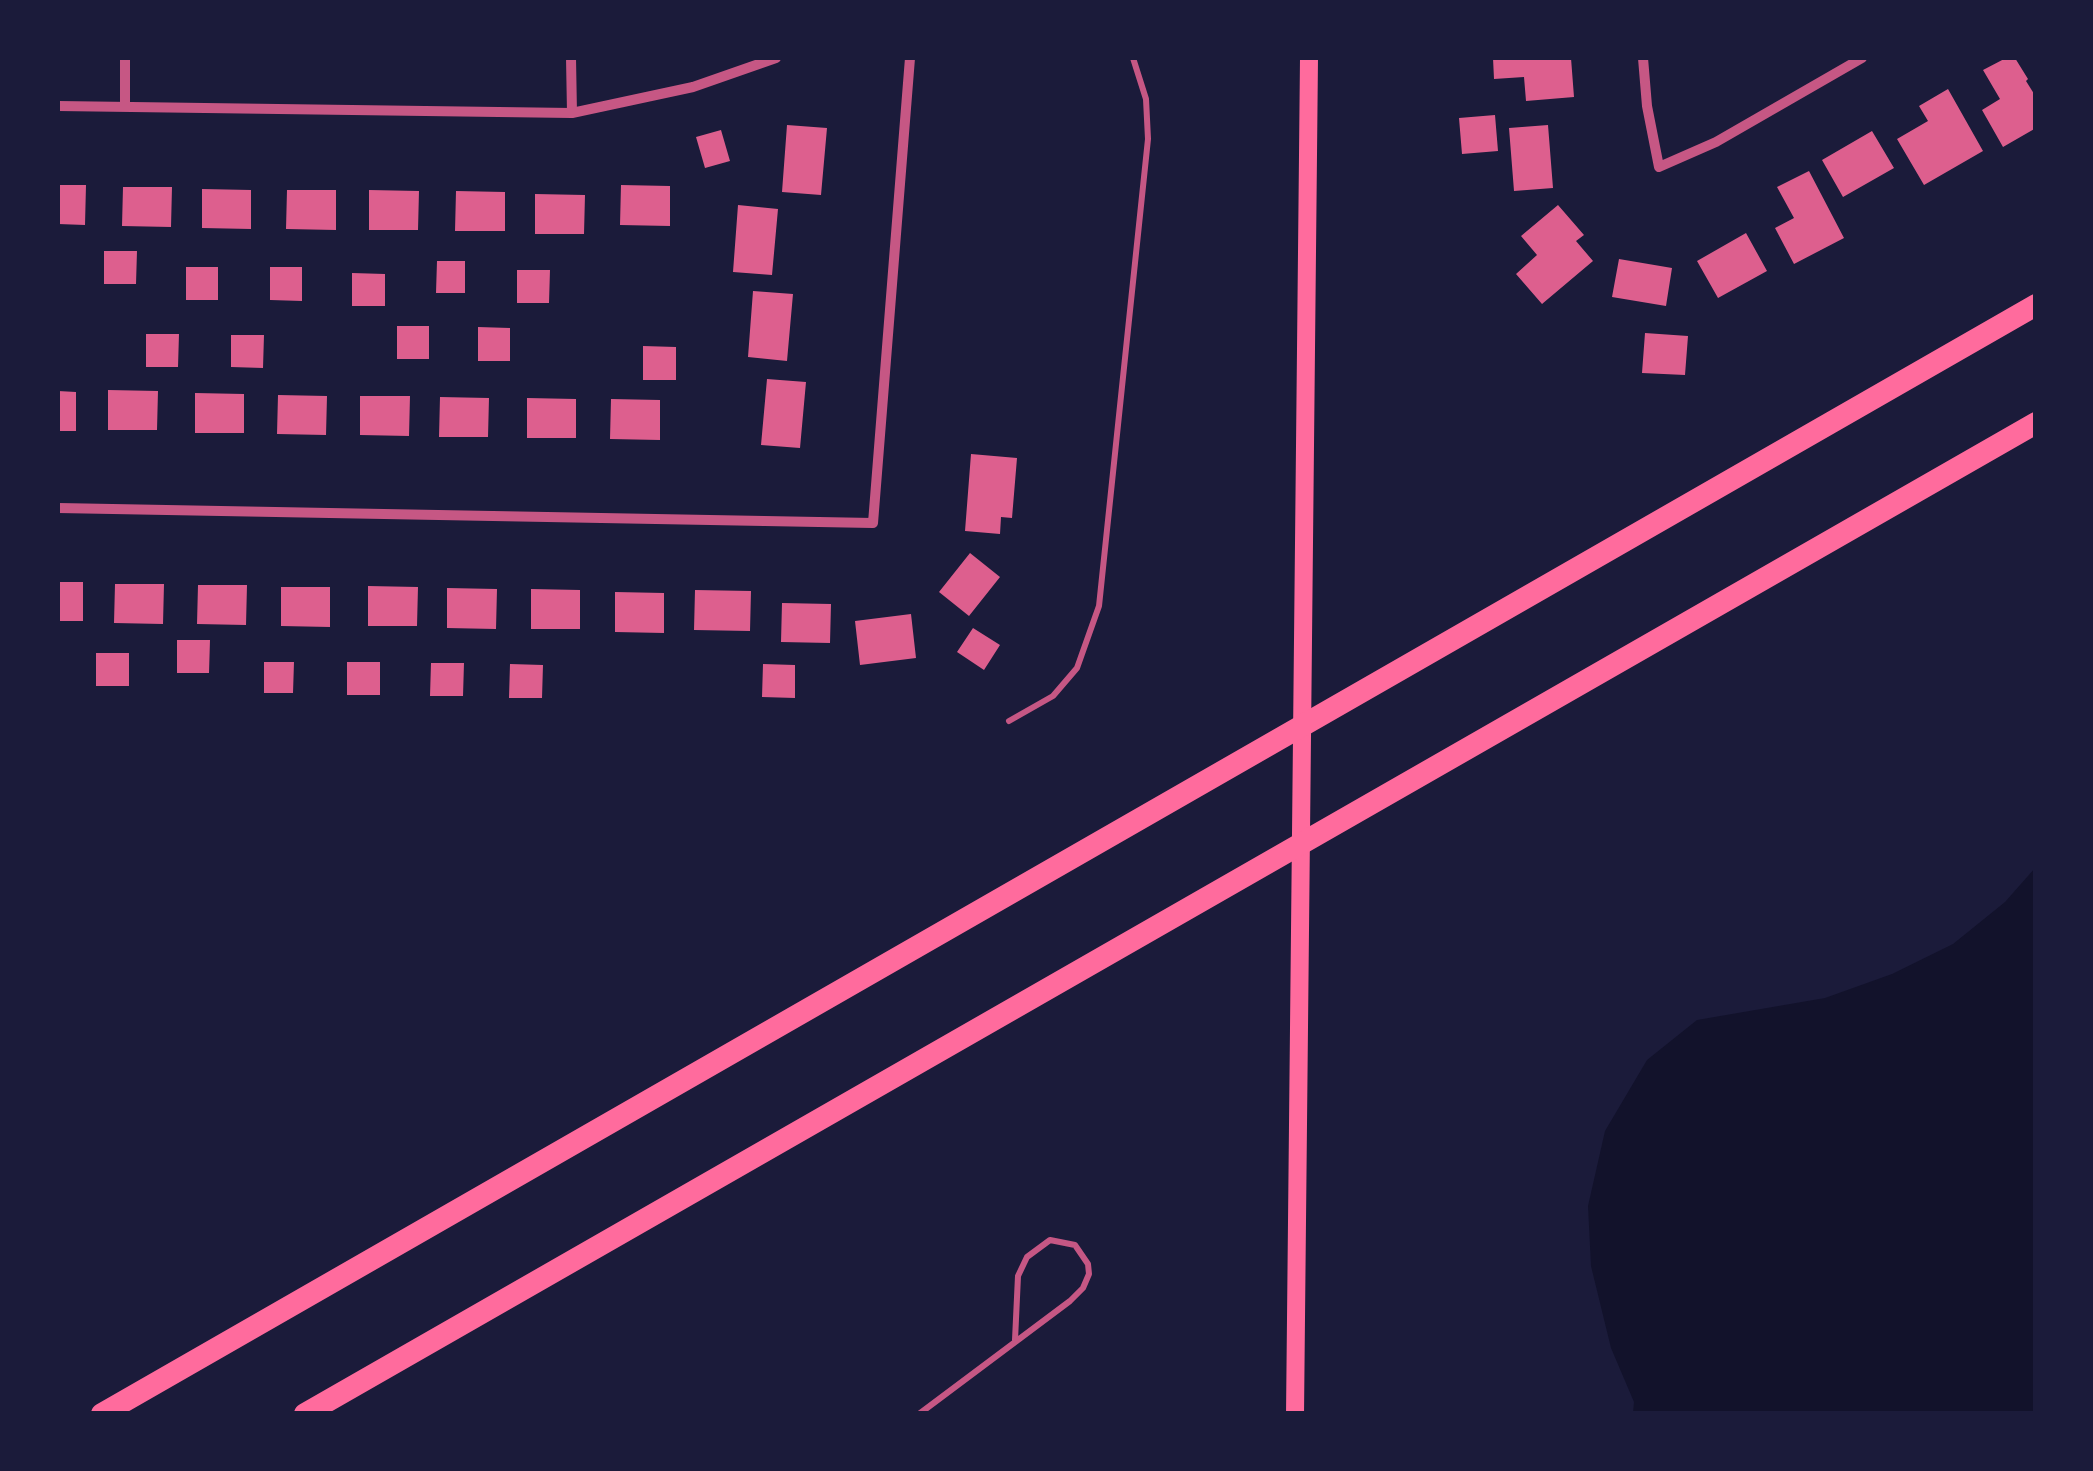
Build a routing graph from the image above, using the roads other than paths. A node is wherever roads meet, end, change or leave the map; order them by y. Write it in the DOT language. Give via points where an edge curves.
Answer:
graph roads {
  1 [pos="125,58"];
  2 [pos="572,58"];
  3 [pos="776,58"];
  4 [pos="910,58"];
  5 [pos="1133,58"];
  6 [pos="1309,58"];
  7 [pos="1644,58"];
  8 [pos="1862,58"];
  9 [pos="58,106"];
  10 [pos="125,107"];
  11 [pos="572,113"];
  12 [pos="2036,306"];
  13 [pos="2036,423"];
  14 [pos="58,508"];
  15 [pos="1009,721"];
  16 [pos="1015,1340"];
  17 [pos="102,1414"];
  18 [pos="305,1414"];
  19 [pos="919,1414"];
  20 [pos="1294,1414"];
  1 -- 10 [label="street"];
  2 -- 11 [label="street"];
  3 -- 11 [label="street" via="693,87"];
  4 -- 14 [label="street" via="872,523"];
  5 -- 15 [label="lane" via="1146,99 1148,139 1099,606 1076,668 1054,696"];
  6 -- 20 [label="main road"];
  7 -- 8 [label="street" via="1659,168"];
  9 -- 10 [label="street"];
  10 -- 11 [label="street"];
  12 -- 17 [label="highway"];
  13 -- 18 [label="highway"];
  16 -- 16 [label="lane" via="1082,1288 1088,1264 1075,1246 1050,1240 1027,1257 1018,1276"];
  16 -- 19 [label="lane"];
}
